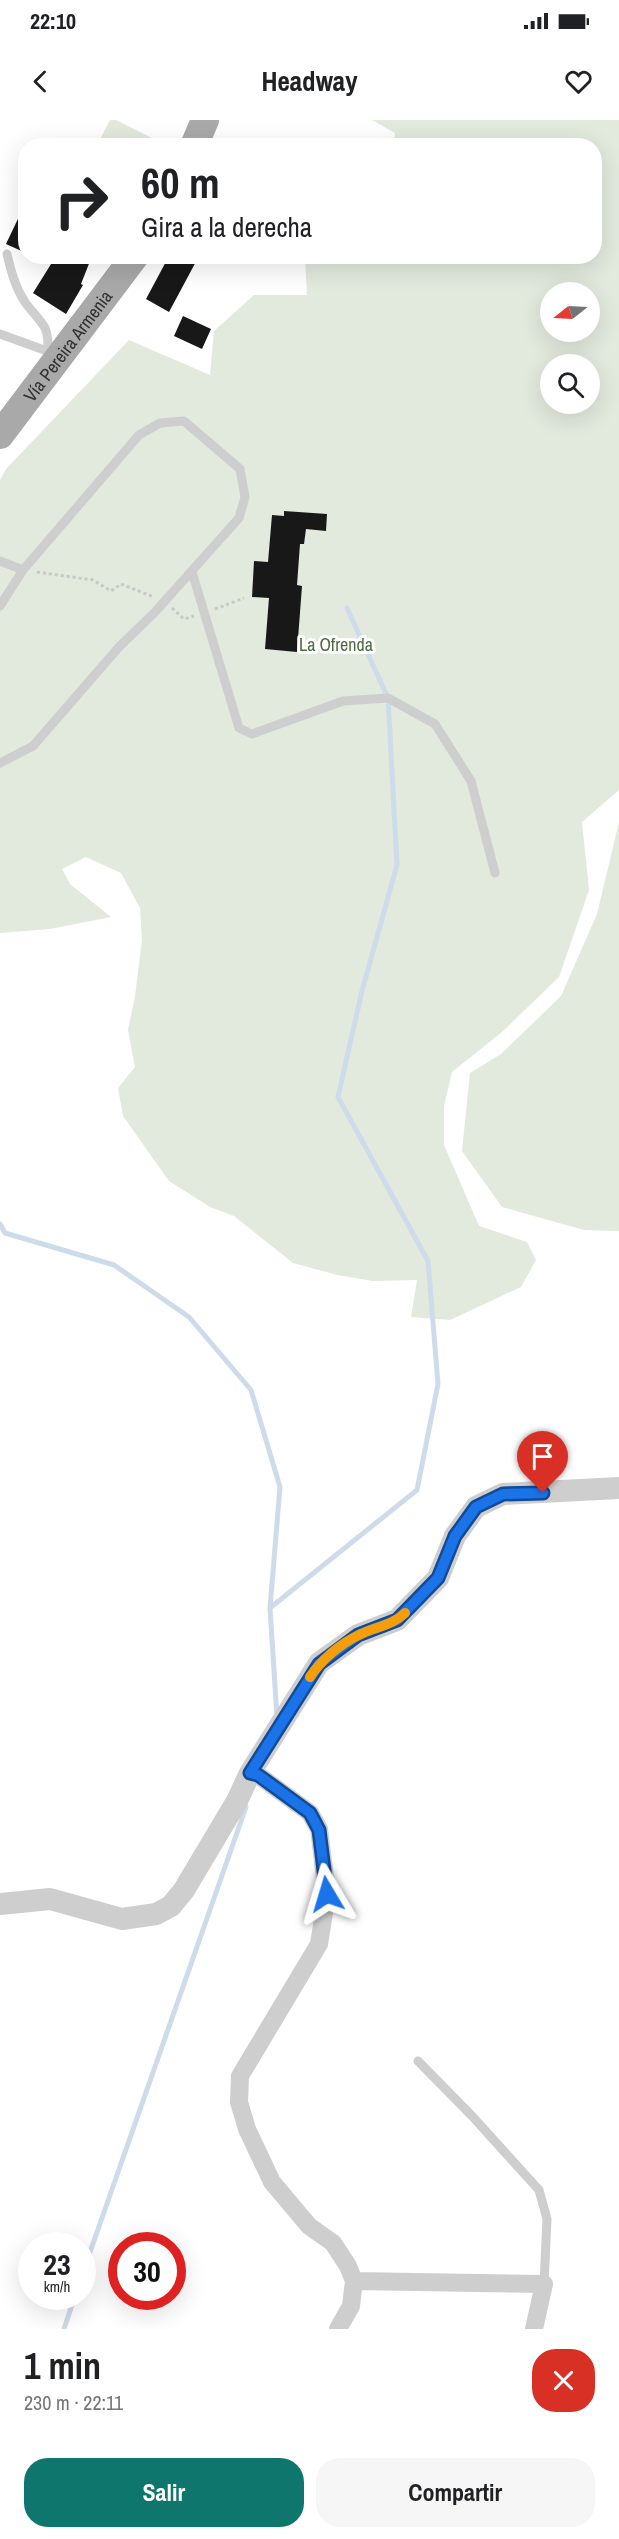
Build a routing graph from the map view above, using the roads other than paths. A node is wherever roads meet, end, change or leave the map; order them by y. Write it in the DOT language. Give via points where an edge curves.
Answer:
graph roads {
  1 [pos="205,120"];
  2 [pos="197,138"];
  3 [pos="7,254"];
  4 [pos="128,264"];
  5 [pos="0,334"];
  6 [pos="50,358"];
  7 [pos="0,435"];
  8 [pos="0,561"];
  9 [pos="23,570"];
  10 [pos="192,572"];
  11 [pos="0,606"];
  12 [pos="0,763"];
  13 [pos="495,873"];
  14 [pos="619,1488"];
  15 [pos="250,1773"];
  16 [pos="0,1904"];
  17 [pos="418,2061"];
  18 [pos="354,2282"];
  19 [pos="544,2284"];
  20 [pos="338,2329"];
  21 [pos="534,2329"];
  1 -- 2 [label="main road"];
  3 -- 6 [label="lane" via="14,282 44,327"];
  4 -- 6 [label="main road, Vía Pereira Armenia"];
  5 -- 6 [label="lane"];
  6 -- 7 [label="main road, Vía Pereira Armenia"];
  8 -- 9 [label="lane"];
  9 -- 10 [label="lane" via="139,435 160,423 184,422 240,469 245,497 239,518"];
  9 -- 11 [label="lane"];
  10 -- 12 [label="lane" via="119,647 33,747"];
  10 -- 13 [label="lane" via="239,728 252,734 344,702 388,698 435,724 471,781"];
  14 -- 15 [label="street" via="503,1494 476,1507 455,1536 438,1578 397,1620 358,1635 319,1664"];
  15 -- 16 [label="street" via="184,1890 171,1906 156,1914 122,1919 50,1899"];
  15 -- 18 [label="street" via="310,1813 319,1830 327,1894 319,1944 240,2076 239,2102 272,2182 309,2226 333,2243"];
  17 -- 19 [label="lane" via="539,2190 548,2218"];
  18 -- 19 [label="street"];
  18 -- 20 [label="street" via="351,2306"];
  19 -- 21 [label="street"];
}
